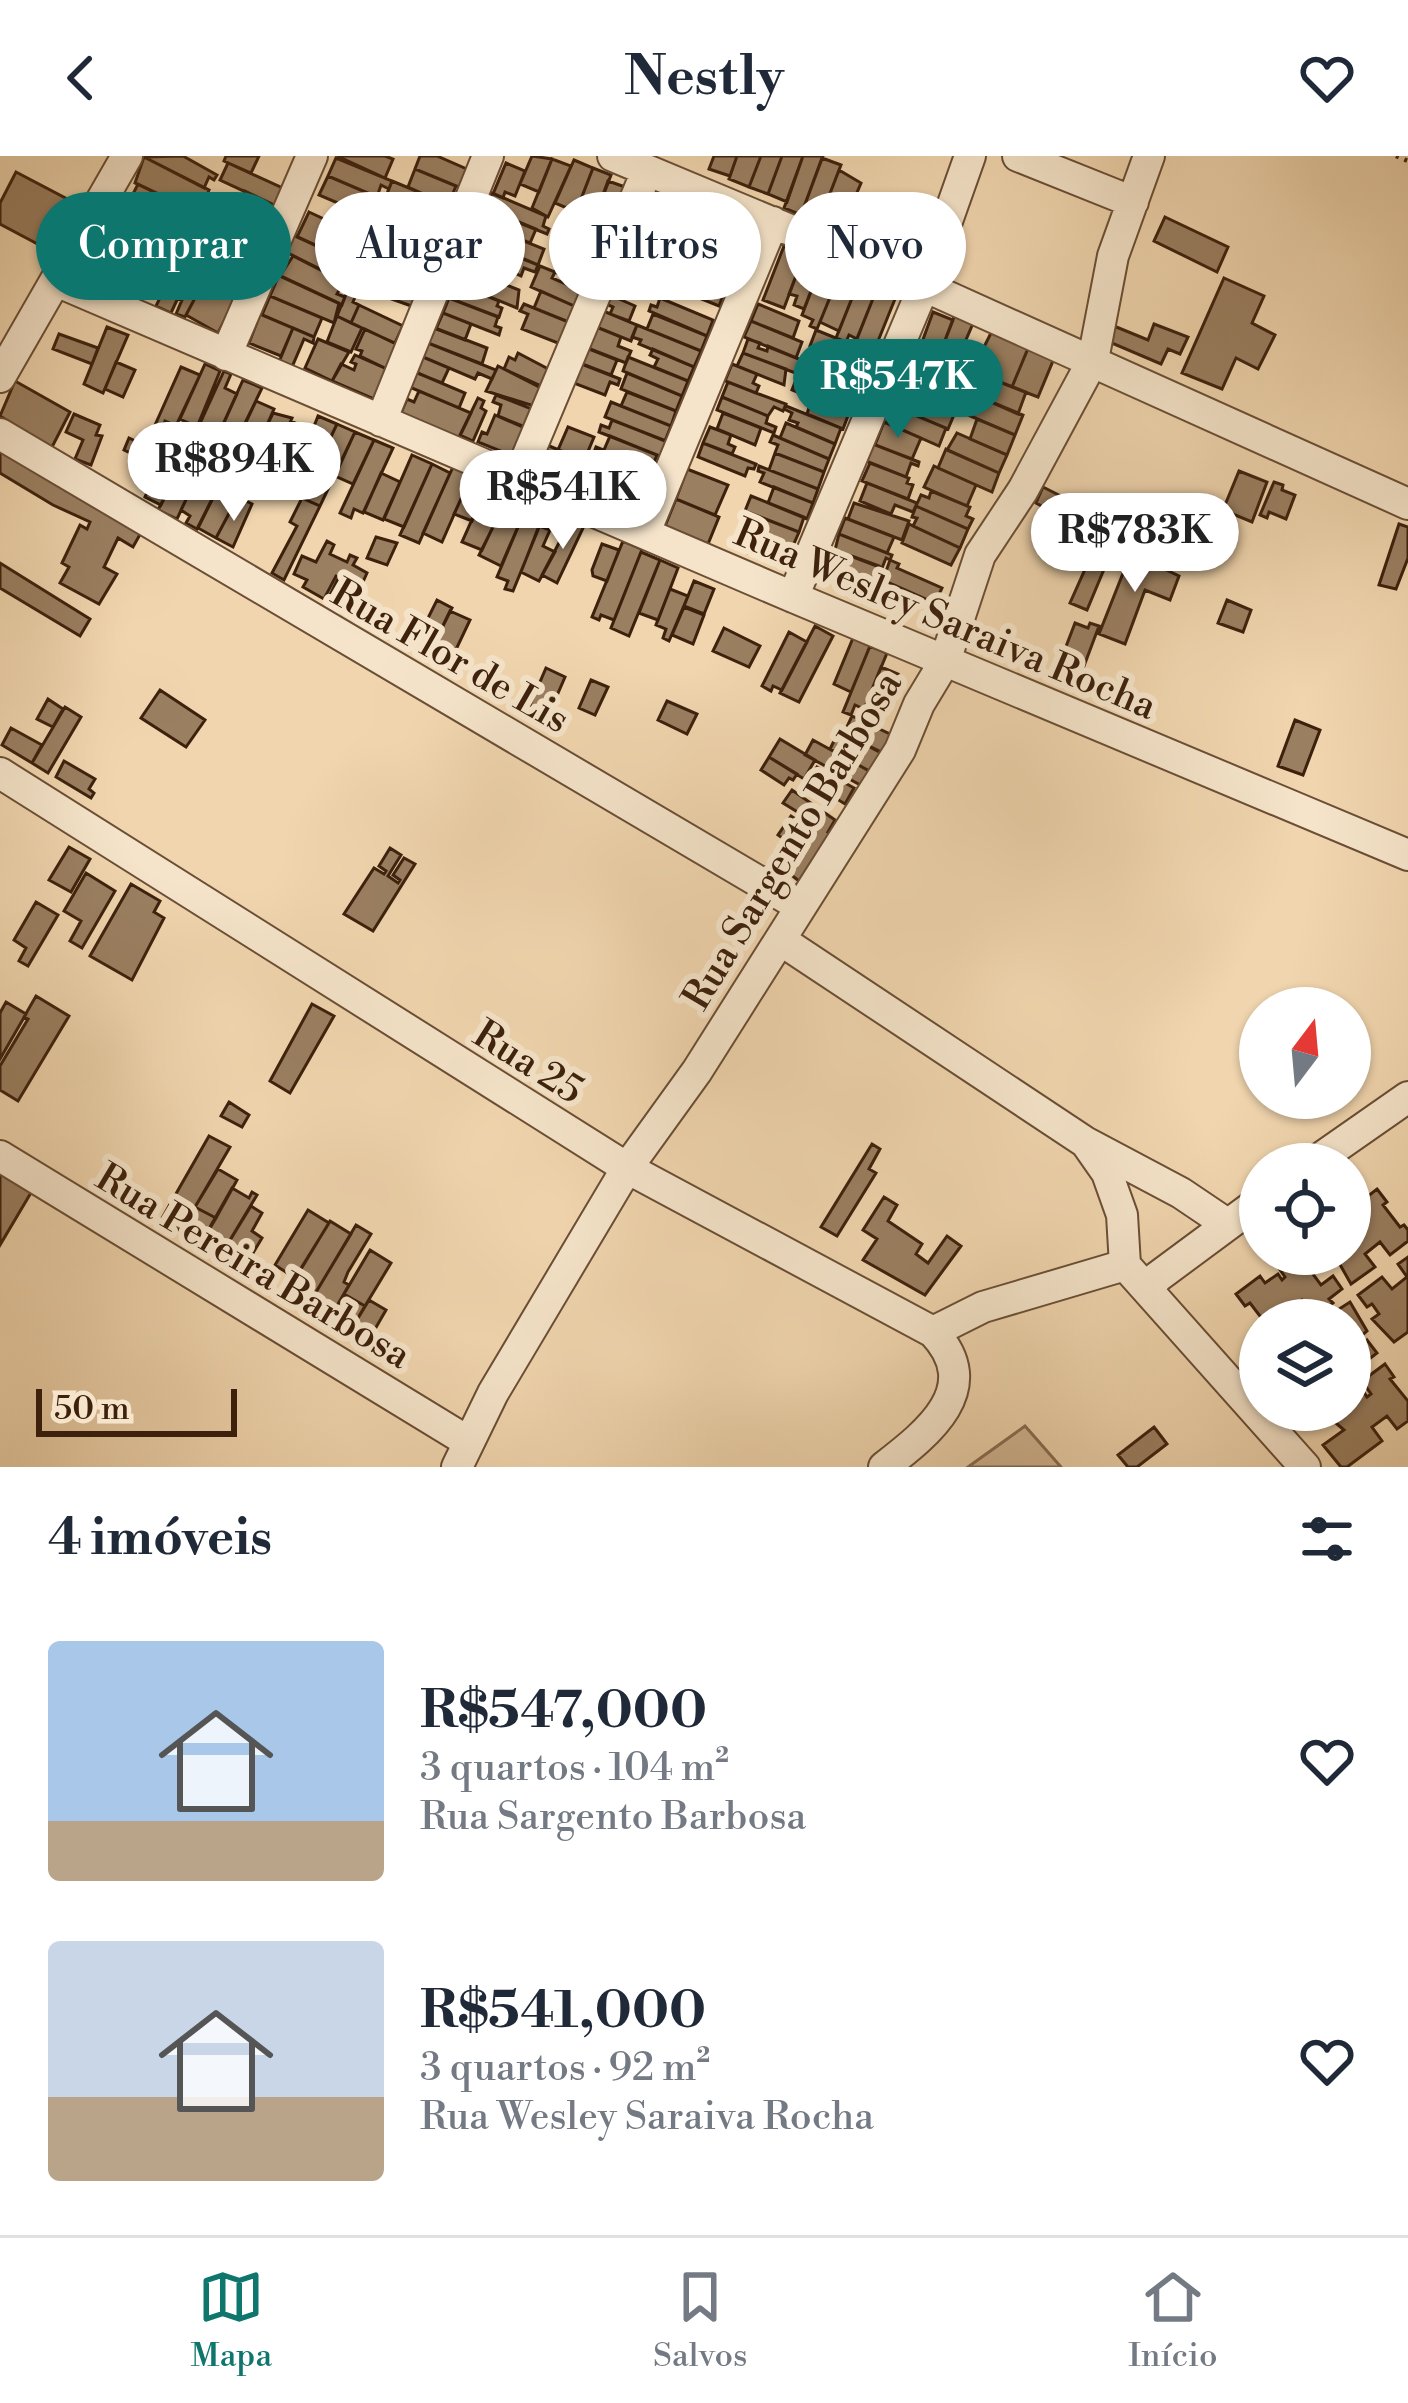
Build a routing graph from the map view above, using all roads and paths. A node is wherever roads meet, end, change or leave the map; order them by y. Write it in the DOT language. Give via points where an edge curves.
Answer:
graph roads {
  1 [pos="127,156"];
  2 [pos="313,156"];
  3 [pos="488,156"];
  4 [pos="613,156"];
  5 [pos="970,156"];
  6 [pos="1018,156"];
  7 [pos="1149,156"];
  8 [pos="1396,156"];
  9 [pos="1408,161"];
  10 [pos="647,171"];
  11 [pos="107,192"];
  12 [pos="957,192"];
  13 [pos="1133,202"];
  14 [pos="773,222"];
  15 [pos="785,227"];
  16 [pos="45,300"];
  17 [pos="100,300"];
  18 [pos="918,300"];
  19 [pos="956,300"];
  20 [pos="226,355"];
  21 [pos="1094,360"];
  22 [pos="0,377"];
  23 [pos="381,421"];
  24 [pos="0,434"];
  25 [pos="518,479"];
  26 [pos="1408,504"];
  27 [pos="645,532"];
  28 [pos="793,598"];
  29 [pos="945,661"];
  30 [pos="0,772"];
  31 [pos="1408,855"];
  32 [pos="800,906"];
  33 [pos="782,941"];
  34 [pos="1408,1096"];
  35 [pos="1085,1142"];
  36 [pos="1342,1143"];
  37 [pos="0,1156"];
  38 [pos="627,1168"];
  39 [pos="1239,1216"];
  40 [pos="1227,1224"];
  41 [pos="1125,1265"];
  42 [pos="1149,1292"];
  43 [pos="934,1332"];
  44 [pos="462,1454"];
  45 [pos="884,1467"];
  46 [pos="1305,1467"];
  1 -- 11 [label="street"];
  2 -- 20 [label="street"];
  3 -- 23 [label="street"];
  4 -- 10 [label="street"];
  5 -- 12 [label="street"];
  6 -- 13 [label="street"];
  7 -- 13 [label="street, Rua Sargento Barbosa"];
  8 -- 9 [label="path"];
  10 -- 14 [label="street"];
  10 -- 25 [label="street"];
  13 -- 21 [label="street, Rua Sargento Barbosa" via="1113,256"];
  14 -- 15 [label="street"];
  14 -- 27 [label="street"];
  16 -- 22 [label="street"];
  17 -- 20 [label="street, Rua Wesley Saraiva Rocha"];
  18 -- 28 [label="street"];
  19 -- 21 [label="street"];
  20 -- 23 [label="street, Rua Wesley Saraiva Rocha"];
  21 -- 26 [label="street"];
  21 -- 29 [label="street, Rua Sargento Barbosa" via="980,555"];
  23 -- 25 [label="street, Rua Wesley Saraiva Rocha"];
  24 -- 32 [label="street, Rua Flor de Lis"];
  25 -- 27 [label="street, Rua Wesley Saraiva Rocha"];
  27 -- 28 [label="street, Rua Wesley Saraiva Rocha"];
  28 -- 29 [label="street, Rua Wesley Saraiva Rocha"];
  29 -- 31 [label="street, Rua Wesley Saraiva Rocha"];
  29 -- 32 [label="street, Rua Sargento Barbosa" via="900,750"];
  30 -- 38 [label="street, Rua 25"];
  32 -- 33 [label="street, Rua Sargento Barbosa"];
  33 -- 35 [label="street"];
  33 -- 38 [label="street, Rua Sargento Barbosa"];
  34 -- 36 [label="street"];
  35 -- 40 [label="street"];
  35 -- 41 [label="street" via="1122,1215"];
  37 -- 44 [label="street, Rua Pereira Barbosa"];
  38 -- 43 [label="street, Rua 25"];
  38 -- 44 [label="street, Rua Sargento Barbosa"];
  39 -- 40 [label="street"];
  40 -- 42 [label="street"];
  41 -- 42 [label="street"];
  41 -- 43 [label="street" via="1034,1289"];
  42 -- 46 [label="street"];
  43 -- 45 [label="street" via="950,1349 951,1398 930,1432"];
}
